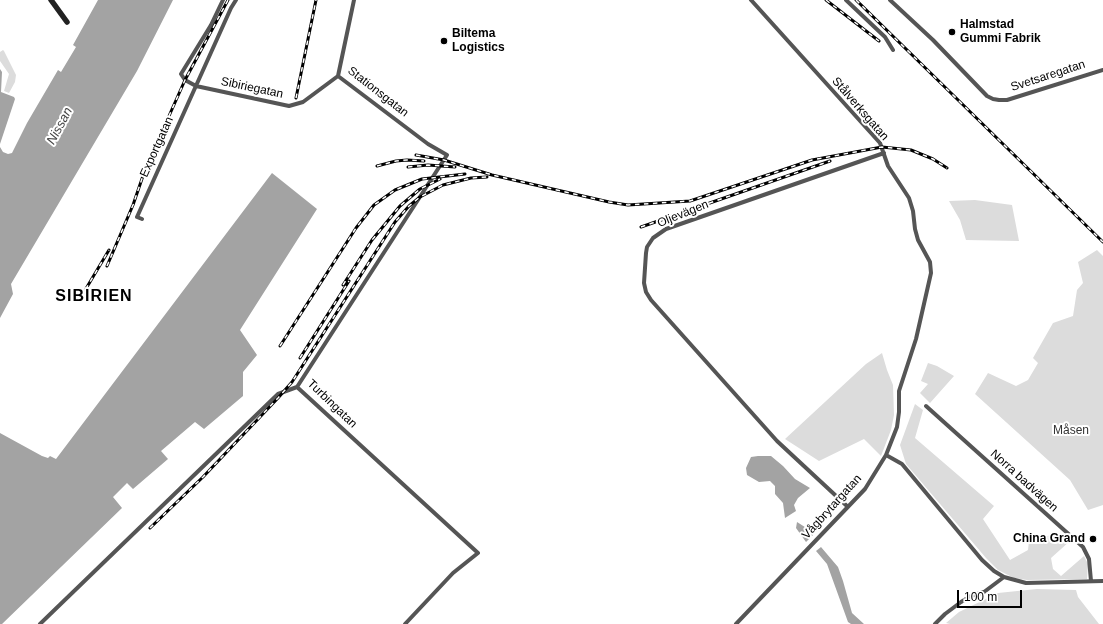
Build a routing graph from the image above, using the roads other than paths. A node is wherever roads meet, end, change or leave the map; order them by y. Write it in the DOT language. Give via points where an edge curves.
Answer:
graph roads {
  1 [pos="51,0"];
  2 [pos="223,0"];
  3 [pos="236,0"];
  4 [pos="354,0"];
  5 [pos="751,0"];
  6 [pos="846,0"];
  7 [pos="890,0"];
  8 [pos="67,22"];
  9 [pos="893,50"];
  10 [pos="1103,70"];
  11 [pos="338,76"];
  12 [pos="196,86"];
  13 [pos="884,153"];
  14 [pos="447,155"];
  15 [pos="137,217"];
  16 [pos="142,219"];
  17 [pos="134,222"];
  18 [pos="297,387"];
  19 [pos="926,406"];
  20 [pos="886,455"];
  21 [pos="848,507"];
  22 [pos="1004,577"];
  23 [pos="1091,581"];
  24 [pos="1103,581"];
  25 [pos="40,624"];
  26 [pos="405,624"];
  27 [pos="736,624"];
  28 [pos="936,624"];
  1 -- 8 [label="street"];
  2 -- 12 [label="street, Sibiriegatan" via="182,74 185,80"];
  3 -- 12 [label="street, Exportgatan"];
  4 -- 11 [label="street, Stationsgatan"];
  5 -- 13 [label="street, Stålverksgatan" via="876,138"];
  6 -- 9 [label="street" via="885,37"];
  7 -- 10 [label="street, Svetsaregatan" via="987,96 999,100"];
  11 -- 12 [label="street, Sibiriegatan" via="304,102 289,106"];
  11 -- 14 [label="street, Stationsgatan" via="428,144"];
  12 -- 15 [label="street, Exportgatan"];
  13 -- 20 [label="street, Stålverksgatan" via="888,166 909,198 918,240 931,266 916,339 899,392 897,427"];
  13 -- 21 [label="street, Oljevägen" via="672,227 655,235 647,247 644,283 646,292 777,441"];
  14 -- 18 [label="street, Turbingatan"];
  15 -- 16 [label="street"];
  15 -- 17 [label="street, Exportgatan"];
  18 -- 25 [label="street" via="278,394"];
  18 -- 26 [label="street, Turbingatan" via="478,553 453,573"];
  19 -- 23 [label="street, Norra badvägen" via="1083,547 1089,559"];
  20 -- 21 [label="street, Vågbrytargatan" via="865,489"];
  20 -- 22 [label="street" via="902,464 982,560"];
  21 -- 27 [label="street, Vågbrytargatan"];
  22 -- 23 [label="street" via="1026,583"];
  22 -- 28 [label="street" via="984,592 961,602"];
  23 -- 24 [label="street"];
}
